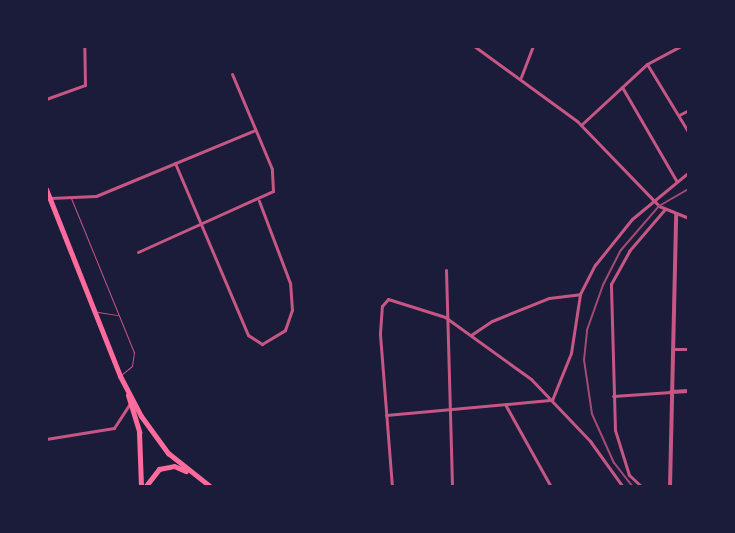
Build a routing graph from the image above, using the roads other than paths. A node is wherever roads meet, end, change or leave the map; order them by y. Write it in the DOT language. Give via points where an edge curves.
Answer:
graph roads {
  1 [pos="84,46"];
  2 [pos="474,46"];
  3 [pos="534,46"];
  4 [pos="577,46"];
  5 [pos="680,46"];
  6 [pos="586,48"];
  7 [pos="647,64"];
  8 [pos="232,74"];
  9 [pos="521,77"];
  10 [pos="622,87"];
  11 [pos="46,99"];
  12 [pos="689,110"];
  13 [pos="680,115"];
  14 [pos="580,124"];
  15 [pos="255,130"];
  16 [pos="689,133"];
  17 [pos="175,163"];
  18 [pos="689,172"];
  19 [pos="676,180"];
  20 [pos="46,189"];
  21 [pos="50,198"];
  22 [pos="71,198"];
  23 [pos="653,200"];
  24 [pos="259,201"];
  25 [pos="665,209"];
  26 [pos="676,214"];
  27 [pos="689,218"];
  28 [pos="203,223"];
  29 [pos="138,252"];
  30 [pos="446,270"];
  31 [pos="580,294"];
  32 [pos="97,312"];
  33 [pos="119,316"];
  34 [pos="445,317"];
  35 [pos="471,335"];
  36 [pos="674,349"];
  37 [pos="689,349"];
  38 [pos="120,376"];
  39 [pos="124,382"];
  40 [pos="689,391"];
  41 [pos="672,392"];
  42 [pos="613,396"];
  43 [pos="552,400"];
  44 [pos="130,403"];
  45 [pos="506,406"];
  46 [pos="449,410"];
  47 [pos="386,415"];
  48 [pos="46,440"];
  49 [pos="203,481"];
  50 [pos="141,487"];
  51 [pos="145,487"];
  52 [pos="211,487"];
  53 [pos="392,487"];
  54 [pos="452,487"];
  55 [pos="551,487"];
  56 [pos="623,487"];
  57 [pos="642,487"];
  58 [pos="670,487"];
  1 -- 11 [label="street" via="85,85"];
  2 -- 9 [label="street"];
  3 -- 9 [label="street"];
  4 -- 6 [label="street"];
  5 -- 7 [label="street"];
  7 -- 10 [label="street"];
  7 -- 13 [label="street"];
  8 -- 15 [label="street"];
  9 -- 14 [label="street"];
  10 -- 14 [label="street"];
  10 -- 19 [label="street"];
  12 -- 13 [label="street"];
  13 -- 16 [label="street"];
  14 -- 23 [label="street"];
  15 -- 17 [label="street"];
  15 -- 24 [label="street" via="276,186"];
  17 -- 22 [label="street" via="96,196"];
  17 -- 28 [label="street"];
  18 -- 19 [label="street"];
  19 -- 23 [label="street"];
  20 -- 21 [label="highway"];
  21 -- 22 [label="street"];
  21 -- 32 [label="highway"];
  22 -- 33 [label="lane"];
  23 -- 25 [label="street"];
  23 -- 31 [label="street" via="608,245"];
  24 -- 28 [label="street"];
  24 -- 28 [label="street" via="290,283 292,304 290,324 266,343 257,344 249,338"];
  25 -- 26 [label="street"];
  25 -- 42 [label="street" via="629,250 611,284"];
  26 -- 27 [label="street"];
  26 -- 36 [label="street"];
  28 -- 29 [label="street"];
  30 -- 34 [label="street"];
  31 -- 35 [label="street" via="549,298 492,321"];
  31 -- 43 [label="street" via="571,354"];
  32 -- 33 [label="lane"];
  32 -- 38 [label="highway"];
  33 -- 38 [label="lane" via="135,359"];
  34 -- 35 [label="street"];
  34 -- 46 [label="street"];
  34 -- 47 [label="street" via="385,300 380,333"];
  35 -- 43 [label="street"];
  36 -- 37 [label="street"];
  36 -- 41 [label="street"];
  38 -- 39 [label="highway"];
  39 -- 44 [label="highway"];
  39 -- 49 [label="highway" via="152,434"];
  40 -- 41 [label="street"];
  41 -- 42 [label="street"];
  41 -- 58 [label="street"];
  42 -- 57 [label="street" via="618,450 629,475"];
  43 -- 45 [label="street"];
  43 -- 56 [label="street" via="590,441"];
  44 -- 48 [label="street" via="114,428"];
  44 -- 50 [label="highway" via="139,432"];
  45 -- 46 [label="street"];
  45 -- 55 [label="street"];
  46 -- 47 [label="street"];
  46 -- 54 [label="street"];
  47 -- 53 [label="street"];
  49 -- 51 [label="highway" via="183,469 167,467 152,474"];
  49 -- 52 [label="highway"];
}
